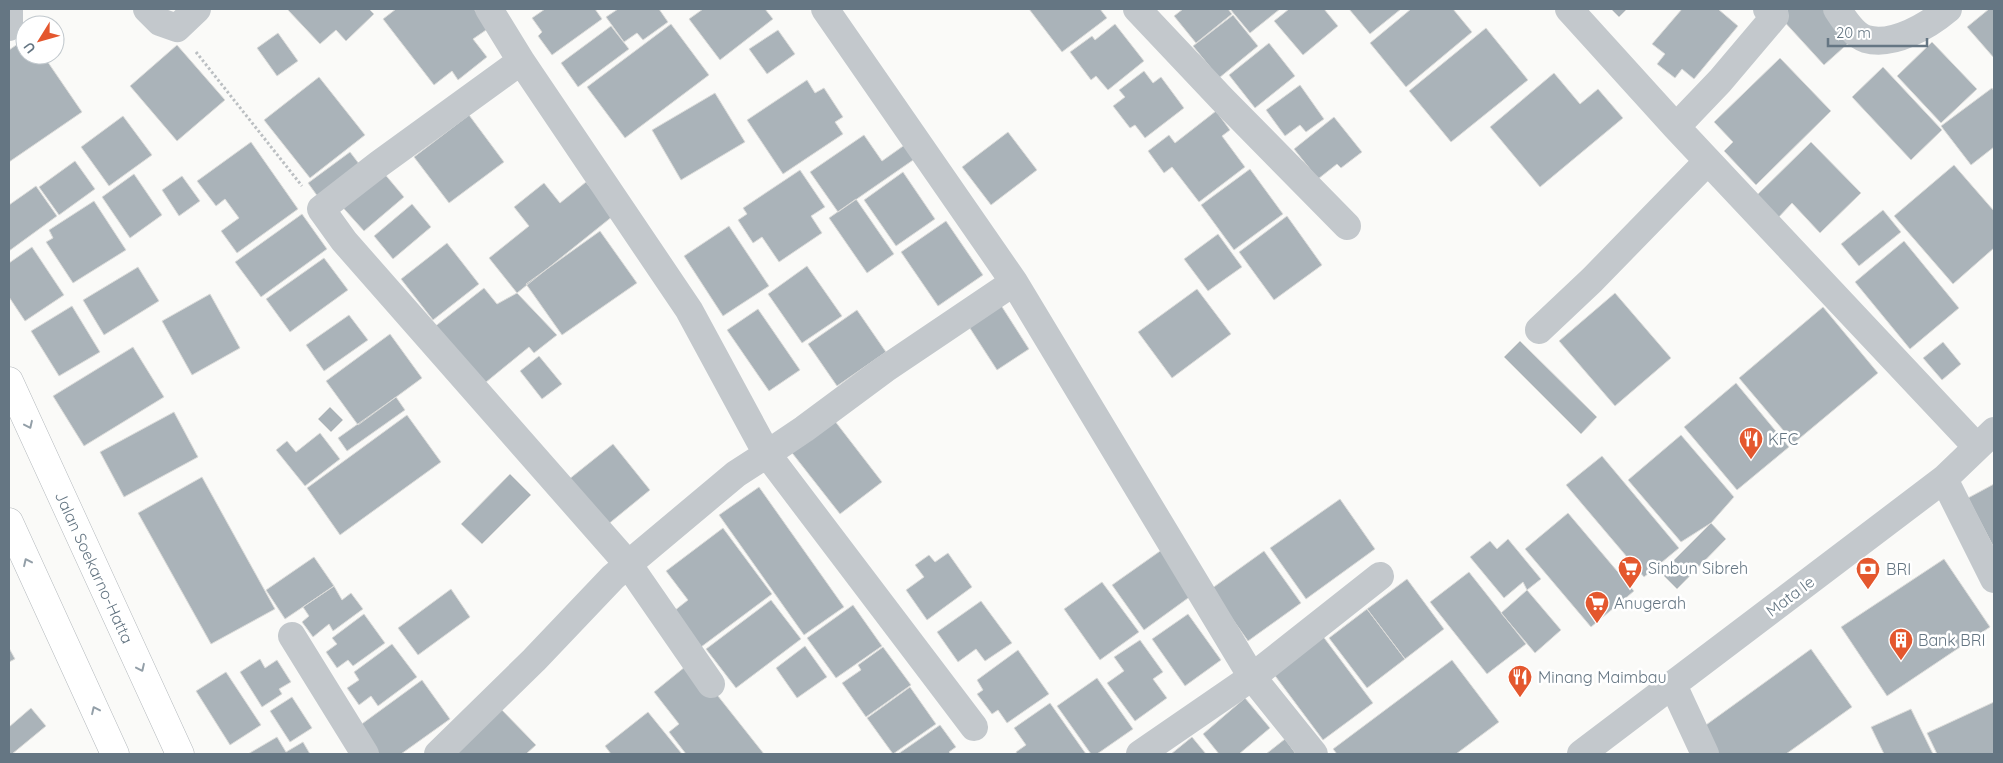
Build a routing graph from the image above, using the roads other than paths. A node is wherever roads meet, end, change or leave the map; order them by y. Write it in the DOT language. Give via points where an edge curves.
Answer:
graph roads {
  1 [pos="10,9"];
  2 [pos="147,9"];
  3 [pos="198,9"];
  4 [pos="489,9"];
  5 [pos="825,9"];
  6 [pos="1137,9"];
  7 [pos="1569,9"];
  8 [pos="1837,9"];
  9 [pos="1948,9"];
  10 [pos="1774,11"];
  11 [pos="9,27"];
  12 [pos="521,61"];
  13 [pos="1676,127"];
  14 [pos="1708,161"];
  15 [pos="1347,226"];
  16 [pos="1014,282"];
  17 [pos="1539,330"];
  18 [pos="9,381"];
  19 [pos="1985,439"];
  20 [pos="767,454"];
  21 [pos="1944,479"];
  22 [pos="9,522"];
  23 [pos="628,564"];
  24 [pos="1380,576"];
  25 [pos="1994,579"];
  26 [pos="292,636"];
  27 [pos="1252,676"];
  28 [pos="712,684"];
  29 [pos="1673,685"];
  30 [pos="974,727"];
  31 [pos="115,754"];
  32 [pos="180,754"];
  33 [pos="366,754"];
  34 [pos="438,754"];
  35 [pos="1140,754"];
  36 [pos="1314,754"];
  37 [pos="1581,754"];
  38 [pos="1705,754"];
  1 -- 11 [label="street"];
  2 -- 3 [label="street" via="160,22 177,28"];
  4 -- 12 [label="street"];
  5 -- 16 [label="street"];
  6 -- 15 [label="street"];
  7 -- 13 [label="street"];
  8 -- 9 [label="street" via="1852,30 1866,39 1884,40 1913,33"];
  10 -- 13 [label="street" via="1720,82"];
  12 -- 20 [label="street" via="690,310"];
  12 -- 23 [label="street" via="321,209 344,241"];
  13 -- 14 [label="street"];
  14 -- 17 [label="street"];
  14 -- 19 [label="street"];
  16 -- 20 [label="street"];
  16 -- 27 [label="street"];
  18 -- 32 [label="highway, Jalan Soekarno-Hatta, one-way"];
  19 -- 21 [label="street, Mata Ie"];
  20 -- 23 [label="street" via="736,474"];
  20 -- 30 [label="street"];
  21 -- 25 [label="street"];
  21 -- 29 [label="street, Mata Ie"];
  31 -- 22 [label="highway, one-way"];
  23 -- 28 [label="street"];
  23 -- 34 [label="street"];
  24 -- 27 [label="street"];
  26 -- 33 [label="street"];
  27 -- 35 [label="street"];
  27 -- 36 [label="street"];
  29 -- 37 [label="street, Mata Ie"];
  29 -- 38 [label="street"];
}
